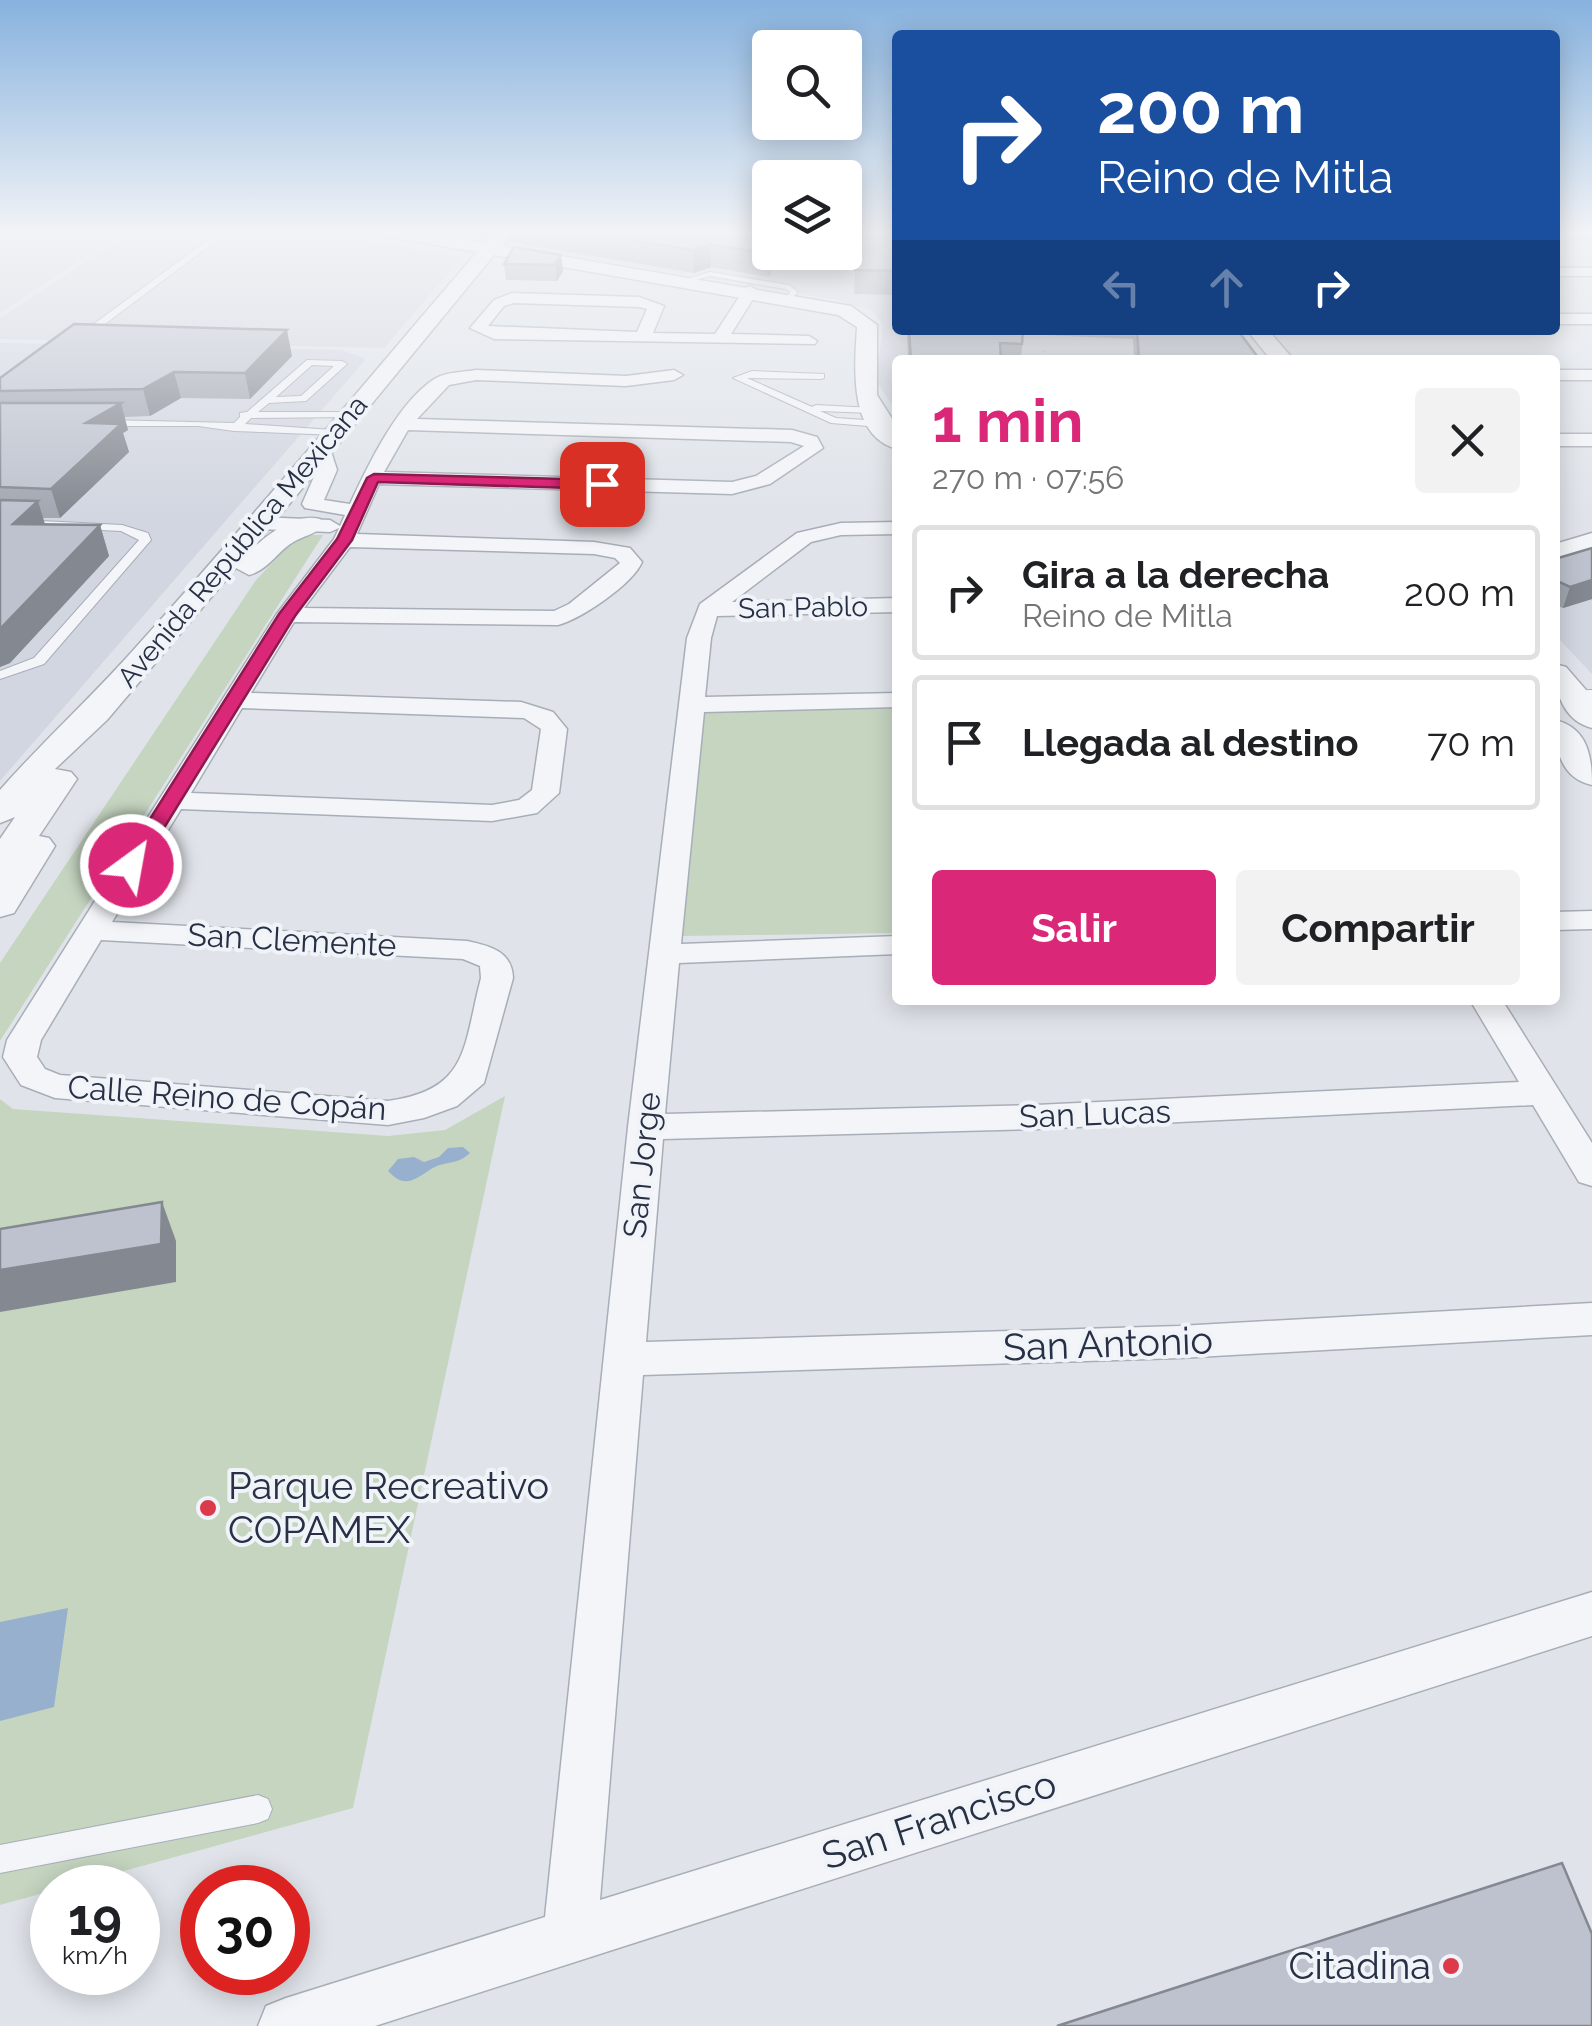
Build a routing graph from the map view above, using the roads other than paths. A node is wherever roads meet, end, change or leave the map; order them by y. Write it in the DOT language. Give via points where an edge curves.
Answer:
graph roads {
  1 [pos="97,326"];
  2 [pos="424,326"];
  3 [pos="480,326"];
  4 [pos="648,326"];
  5 [pos="741,326"];
  6 [pos="866,326"];
  7 [pos="1240,335"];
  8 [pos="1261,335"];
  9 [pos="82,337"];
  10 [pos="643,338"];
  11 [pos="728,340"];
  12 [pos="809,341"];
  13 [pos="1255,355"];
  14 [pos="1279,355"];
  15 [pos="1592,374"];
  16 [pos="674,375"];
  17 [pos="821,376"];
  18 [pos="1560,376"];
  19 [pos="263,400"];
  20 [pos="804,408"];
  21 [pos="248,414"];
  22 [pos="875,417"];
  23 [pos="198,423"];
  24 [pos="99,424"];
  25 [pos="402,424"];
  26 [pos="234,428"];
  27 [pos="334,432"];
  28 [pos="892,435"];
  29 [pos="1560,440"];
  30 [pos="1592,440"];
  31 [pos="374,478"];
  32 [pos="0,522"];
  33 [pos="260,523"];
  34 [pos="310,525"];
  35 [pos="352,526"];
  36 [pos="892,528"];
  37 [pos="1592,541"];
  38 [pos="1560,551"];
  39 [pos="204,589"];
  40 [pos="892,606"];
  41 [pos="708,609"];
  42 [pos="288,614"];
  43 [pos="0,675"];
  44 [pos="234,700"];
  45 [pos="892,700"];
  46 [pos="693,705"];
  47 [pos="1560,736"];
  48 [pos="61,757"];
  49 [pos="1591,772"];
  50 [pos="13,800"];
  51 [pos="172,800"];
  52 [pos="0,866"];
  53 [pos="0,905"];
  54 [pos="1592,920"];
  55 [pos="1560,922"];
  56 [pos="90,930"];
  57 [pos="892,945"];
  58 [pos="665,954"];
  59 [pos="492,959"];
  60 [pos="1489,1005"];
  61 [pos="1544,1093"];
  62 [pos="646,1127"];
  63 [pos="1592,1172"];
  64 [pos="1592,1319"];
  65 [pos="623,1360"];
  66 [pos="1592,1614"];
  67 [pos="258,1809"];
  68 [pos="0,1860"];
  69 [pos="570,1937"];
  70 [pos="286,2026"];
  1 -- 9 [label="lane"];
  2 -- 27 [label="street, Avenida República Mexicana"];
  3 -- 10 [label="street" via="494,334"];
  4 -- 10 [label="street"];
  5 -- 11 [label="street"];
  6 -- 22 [label="street" via="864,365"];
  7 -- 13 [label="street"];
  8 -- 14 [label="street"];
  10 -- 11 [label="street"];
  11 -- 12 [label="street"];
  15 -- 18 [label="street"];
  16 -- 25 [label="street" via="451,378 436,385"];
  17 -- 20 [label="lane" via="738,377"];
  19 -- 19 [label="lane" via="310,362 342,364 307,397"];
  19 -- 21 [label="lane"];
  20 -- 22 [label="lane"];
  20 -- 22 [label="lane" via="834,421"];
  21 -- 23 [label="lane"];
  21 -- 26 [label="lane"];
  21 -- 27 [label="lane"];
  22 -- 28 [label="street"];
  23 -- 24 [label="lane"];
  23 -- 26 [label="lane"];
  25 -- 31 [label="street"];
  25 -- 31 [label="street" via="778,435 814,445 743,486"];
  26 -- 27 [label="lane"];
  27 -- 33 [label="street, Avenida República Mexicana"];
  27 -- 35 [label="street" via="312,504"];
  29 -- 30 [label="street"];
  31 -- 35 [label="street"];
  32 -- 43 [label="lane" via="122,528 145,540 39,661"];
  33 -- 34 [label="street"];
  33 -- 39 [label="street, Avenida República Mexicana"];
  34 -- 35 [label="street"];
  34 -- 39 [label="street"];
  35 -- 42 [label="street"];
  35 -- 42 [label="street" via="594,548 622,553 631,562 558,618"];
  36 -- 41 [label="street" via="804,538"];
  37 -- 38 [label="street"];
  39 -- 48 [label="street, Avenida República Mexicana"];
  40 -- 41 [label="street, San Pablo"];
  41 -- 46 [label="street, San Jorge"];
  42 -- 44 [label="street"];
  44 -- 51 [label="street"];
  44 -- 51 [label="street" via="533,713 554,729 545,793 527,807 492,812"];
  45 -- 46 [label="street"];
  46 -- 58 [label="street, San Jorge"];
  47 -- 49 [label="street"];
  48 -- 50 [label="street, Avenida República Mexicana"];
  48 -- 53 [label="street, Avenida República Mexicana" via="67,791"];
  50 -- 52 [label="street, Avenida República Mexicana"];
  51 -- 56 [label="street"];
  54 -- 55 [label="street"];
  56 -- 59 [label="street, San Clemente" via="467,950"];
  56 -- 59 [label="street, Calle Reino de Copán" via="24,1040 20,1057 33,1078 55,1086 388,1113 446,1099 472,1074 496,978"];
  57 -- 58 [label="street"];
  58 -- 62 [label="street, San Jorge"];
  60 -- 61 [label="street"];
  61 -- 62 [label="street, San Lucas"];
  61 -- 63 [label="street"];
  62 -- 65 [label="street, San Jorge"];
  64 -- 65 [label="street, San Antonio" via="1179,1342"];
  65 -- 69 [label="street, San Jorge"];
  66 -- 69 [label="street, San Francisco"];
  67 -- 68 [label="lane"];
  69 -- 70 [label="street, San Francisco"];
}
